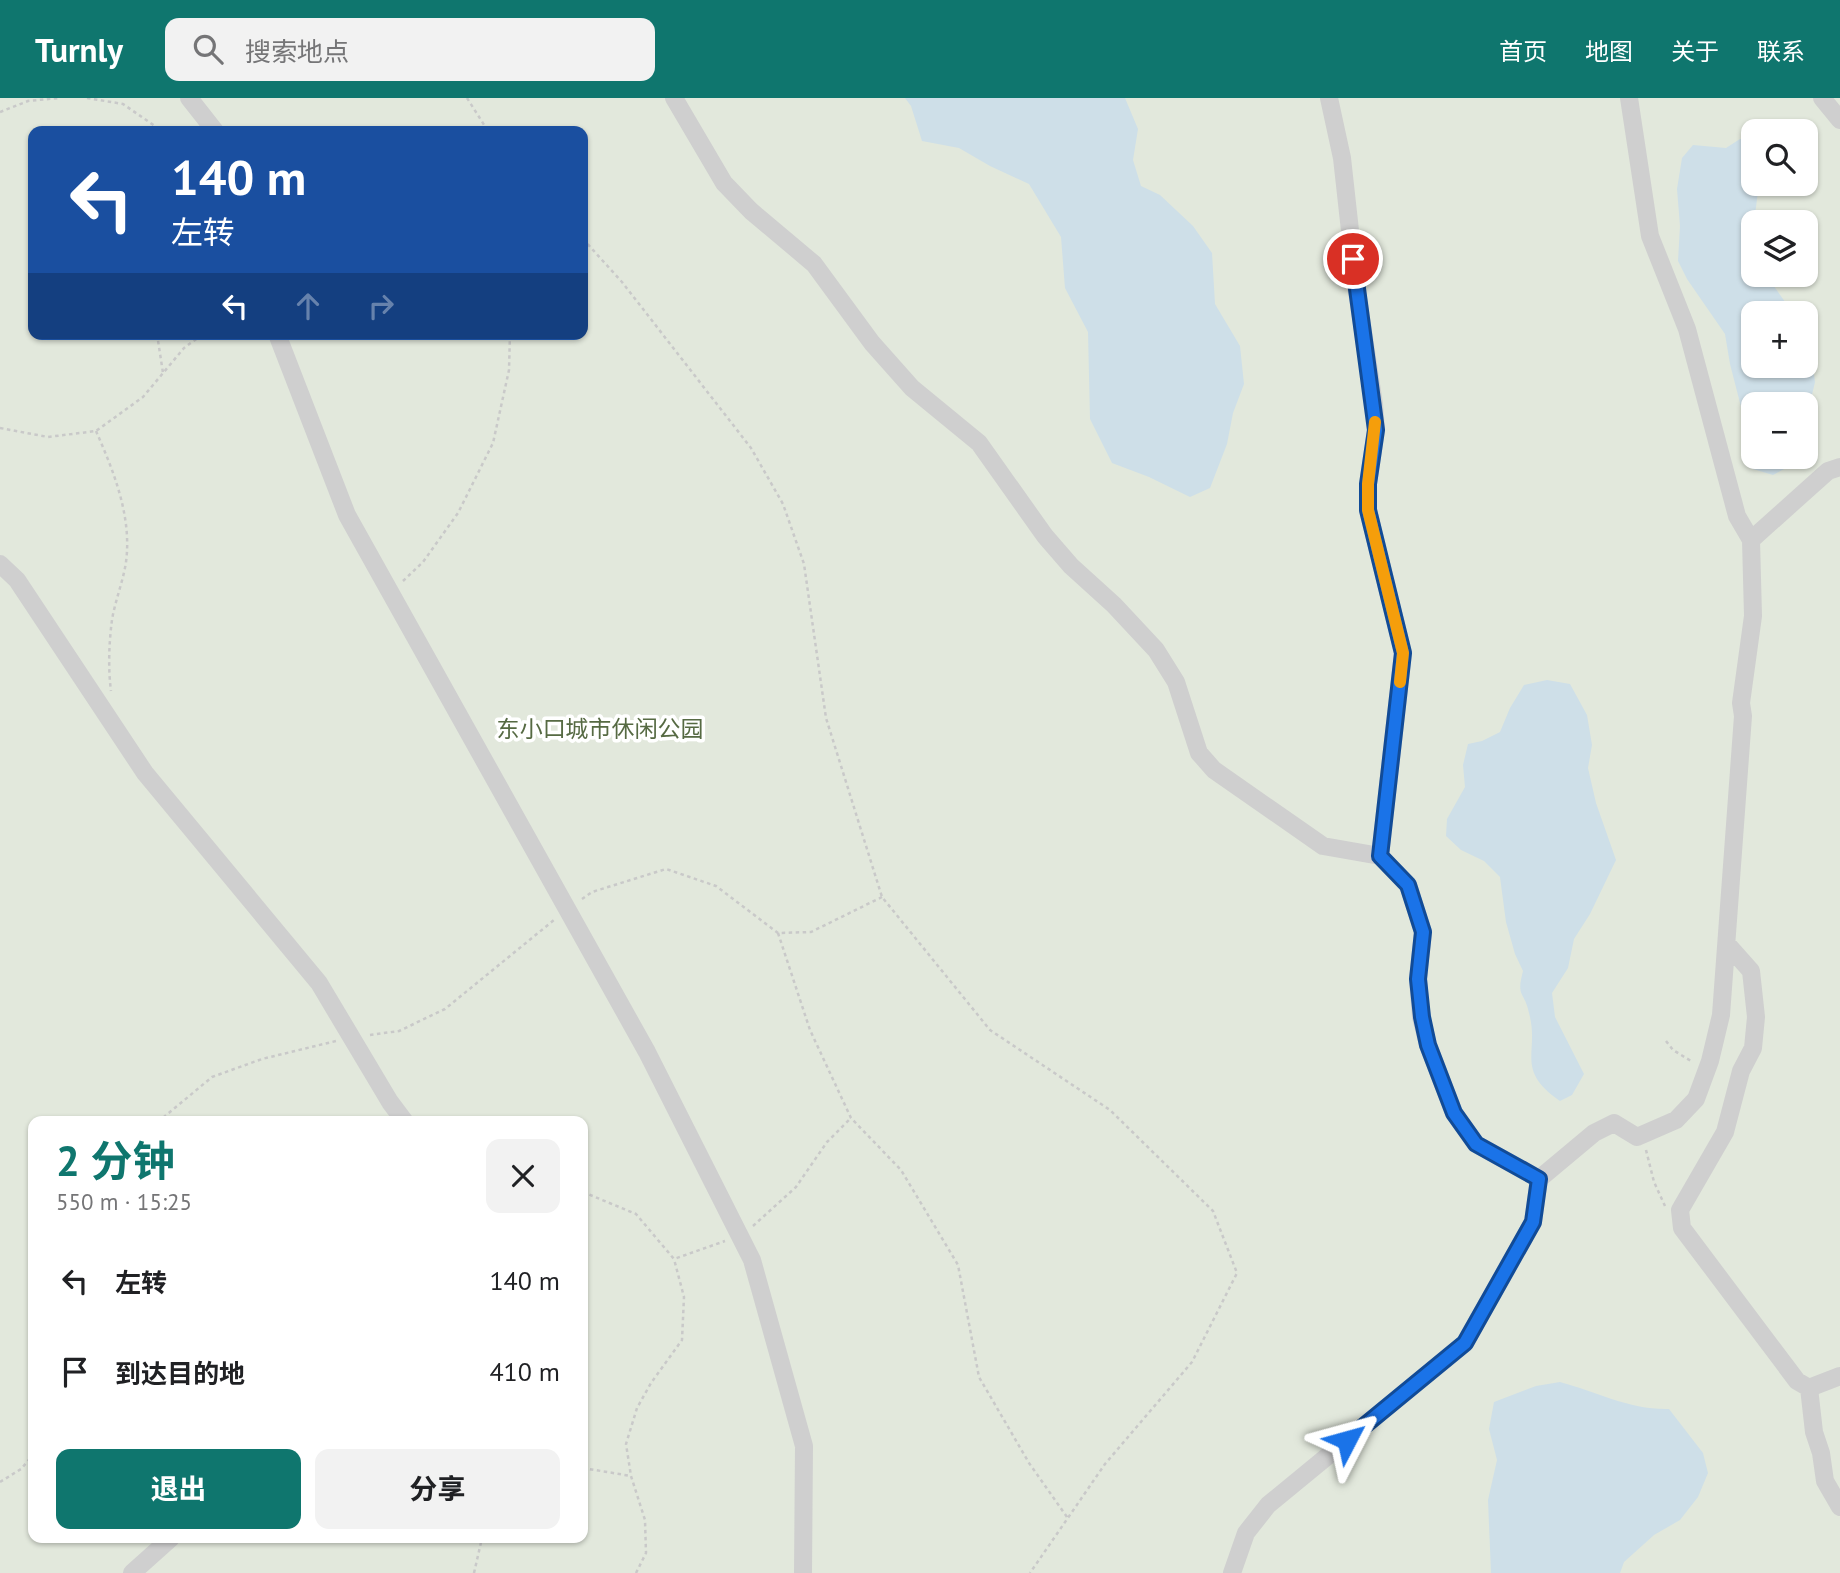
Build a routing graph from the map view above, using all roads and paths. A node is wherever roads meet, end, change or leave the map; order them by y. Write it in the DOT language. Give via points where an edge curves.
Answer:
graph roads {
  1 [pos="59,98"];
  2 [pos="87,98"];
  3 [pos="189,98"];
  4 [pos="467,98"];
  5 [pos="674,98"];
  6 [pos="1329,98"];
  7 [pos="1629,98"];
  8 [pos="1822,98"];
  9 [pos="0,112"];
  10 [pos="1840,120"];
  11 [pos="155,126"];
  12 [pos="211,126"];
  13 [pos="485,126"];
  14 [pos="588,245"];
  15 [pos="158,340"];
  16 [pos="195,340"];
  17 [pos="279,340"];
  18 [pos="510,340"];
  19 [pos="163,373"];
  20 [pos="0,428"];
  21 [pos="96,431"];
  22 [pos="1840,467"];
  23 [pos="1751,540"];
  24 [pos="0,565"];
  25 [pos="391,594"];
  26 [pos="111,691"];
  27 [pos="1380,856"];
  28 [pos="882,897"];
  29 [pos="569,908"];
  30 [pos="778,933"];
  31 [pos="1727,944"];
  32 [pos="352,1037"];
  33 [pos="1666,1041"];
  34 [pos="1705,1075"];
  35 [pos="165,1116"];
  36 [pos="400,1116"];
  37 [pos="1646,1148"];
  38 [pos="1539,1179"];
  39 [pos="1682,1228"];
  40 [pos="674,1259"];
  41 [pos="1840,1376"];
  42 [pos="1809,1388"];
  43 [pos="28,1461"];
  44 [pos="588,1469"];
  45 [pos="631,1476"];
  46 [pos="0,1482"];
  47 [pos="1840,1507"];
  48 [pos="1068,1518"];
  49 [pos="165,1543"];
  50 [pos="481,1543"];
  51 [pos="132,1573"];
  52 [pos="474,1573"];
  53 [pos="636,1573"];
  54 [pos="803,1573"];
  55 [pos="1030,1573"];
  56 [pos="1233,1573"];
  1 -- 9 [label="path" via="28,101"];
  2 -- 11 [label="path" via="123,104"];
  3 -- 12 [label="street"];
  4 -- 13 [label="path"];
  5 -- 27 [label="street" via="724,183 814,264 872,343 912,388 979,443 1045,536 1156,650 1176,682 1199,753 1214,771 1323,846"];
  6 -- 27 [label="street" via="1342,158 1374,404 1368,510 1403,653"];
  7 -- 23 [label="street" via="1650,236 1687,329 1737,516"];
  8 -- 10 [label="street"];
  14 -- 28 [label="path" via="751,448 783,503 804,564 826,718"];
  15 -- 19 [label="path"];
  16 -- 19 [label="path"];
  17 -- 25 [label="street" via="347,515"];
  18 -- 25 [label="path" via="509,370 493,443 458,513 423,562"];
  19 -- 21 [label="path" via="143,397"];
  20 -- 21 [label="path" via="48,437"];
  21 -- 26 [label="path" via="125,511 126,561 112,621"];
  22 -- 23 [label="street" via="1828,471"];
  23 -- 31 [label="street" via="1753,616 1741,703"];
  24 -- 32 [label="street" via="17,580 145,774 319,983"];
  25 -- 29 [label="street"];
  27 -- 38 [label="street" via="1408,885 1423,932 1418,979 1422,1017 1454,1113 1476,1144"];
  28 -- 30 [label="path" via="811,932"];
  28 -- 48 [label="path" via="990,1030 1110,1110 1213,1211 1237,1273 1192,1362 1105,1464"];
  29 -- 30 [label="path" via="592,892 666,869 716,886"];
  29 -- 32 [label="path" via="445,1009 399,1031"];
  29 -- 54 [label="street" via="752,1260 804,1446"];
  30 -- 48 [label="path" via="810,1030 851,1118 901,1170 958,1265 979,1377 1029,1463"];
  31 -- 34 [label="street" via="1721,1015"];
  31 -- 39 [label="street" via="1751,971 1756,1017 1753,1048 1741,1071 1725,1132 1680,1210"];
  32 -- 35 [label="path" via="262,1059 212,1077"];
  32 -- 36 [label="street"];
  33 -- 34 [label="path" via="1698,1064"];
  34 -- 38 [label="street" via="1696,1099 1676,1120 1637,1137 1614,1123 1594,1133"];
  37 -- 39 [label="path" via="1661,1199"];
  38 -- 56 [label="street" via="1533,1222 1465,1343 1268,1505 1246,1533"];
  39 -- 42 [label="street" via="1797,1381"];
  40 -- 45 [label="path" via="684,1297 682,1340 637,1408 626,1444"];
  41 -- 42 [label="street"];
  42 -- 47 [label="street" via="1825,1481"];
  43 -- 46 [label="path"];
  44 -- 45 [label="path"];
  45 -- 53 [label="path" via="645,1520 646,1553"];
  48 -- 55 [label="path"];
  49 -- 51 [label="street"];
  50 -- 52 [label="path"];
}
